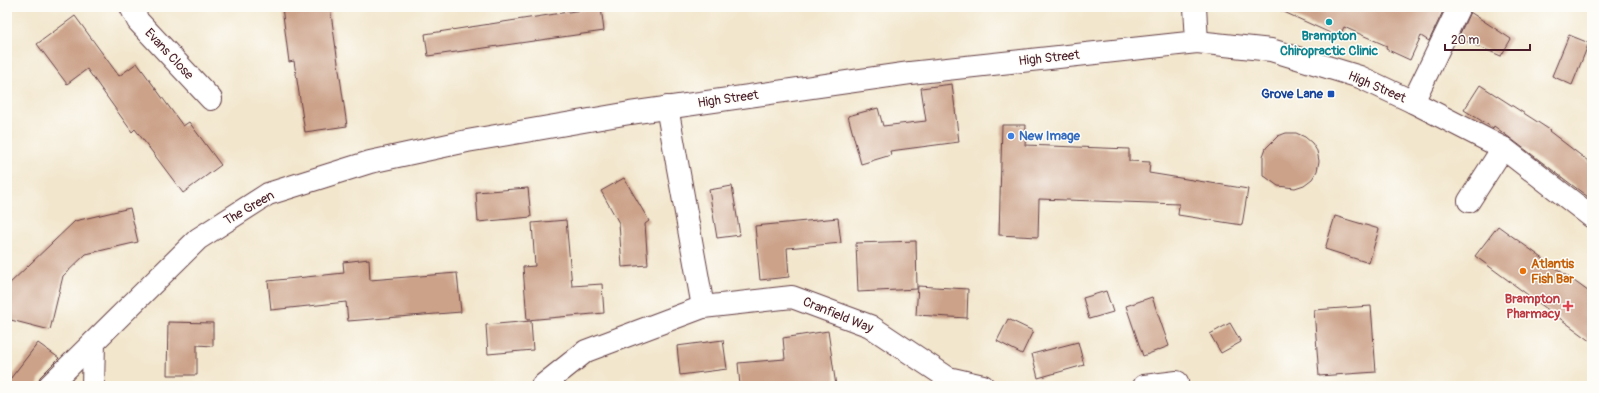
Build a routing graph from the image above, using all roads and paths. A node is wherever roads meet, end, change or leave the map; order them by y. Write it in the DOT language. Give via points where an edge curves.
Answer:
graph roads {
  1 [pos="131,7"];
  2 [pos="1195,7"];
  3 [pos="1459,7"];
  4 [pos="1197,42"];
  5 [pos="211,99"];
  6 [pos="1413,102"];
  7 [pos="667,107"];
  8 [pos="466,141"];
  9 [pos="1503,148"];
  10 [pos="1469,200"];
  11 [pos="1592,217"];
  12 [pos="703,307"];
  13 [pos="94,342"];
  14 [pos="1177,382"];
  15 [pos="49,386"];
  16 [pos="93,386"];
  17 [pos="542,386"];
  18 [pos="983,386"];
  19 [pos="1144,386"];
  1 -- 5 [label="street, Evans Close" via="138,21"];
  2 -- 4 [label="street"];
  3 -- 6 [label="street"];
  4 -- 6 [label="street, High Street" via="1271,50 1360,77"];
  4 -- 7 [label="street, High Street" via="910,73"];
  6 -- 9 [label="street, High Street"];
  7 -- 8 [label="street, High Street"];
  7 -- 12 [label="street"];
  8 -- 13 [label="street, The Green" via="370,162 268,194 198,239"];
  9 -- 10 [label="street"];
  9 -- 11 [label="street, High Street"];
  12 -- 17 [label="street, Cranfield Way" via="586,351"];
  12 -- 18 [label="street, Cranfield Way" via="792,297 870,326 948,378"];
  13 -- 15 [label="street, The Green"];
  13 -- 16 [label="street"];
  14 -- 19 [label="street"];
}
